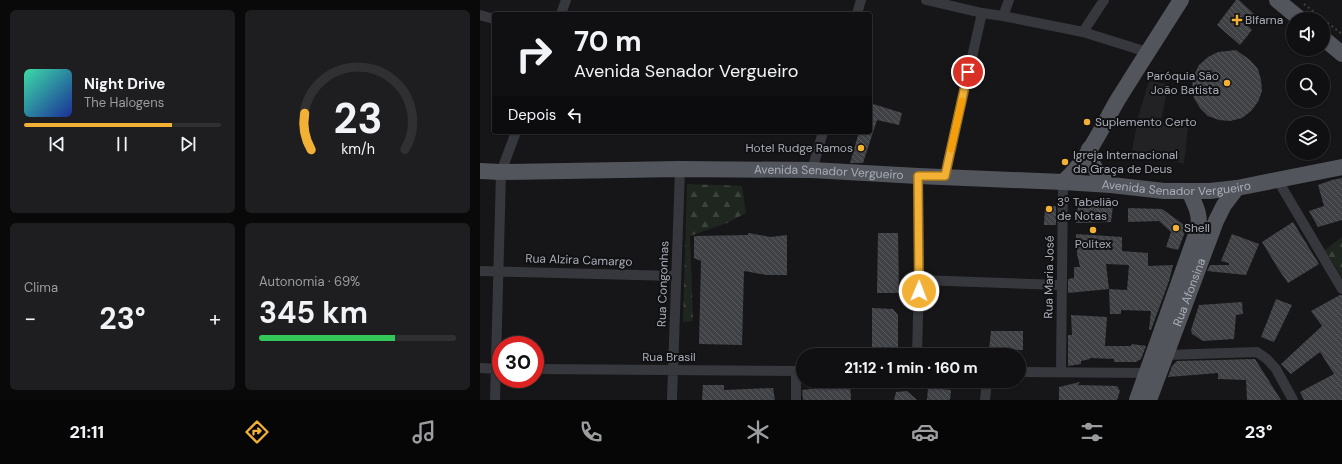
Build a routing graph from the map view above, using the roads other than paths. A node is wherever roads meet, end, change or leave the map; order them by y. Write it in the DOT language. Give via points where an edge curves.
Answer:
graph roads {
  1 [pos="566,0"];
  2 [pos="861,0"];
  3 [pos="926,0"];
  4 [pos="1009,0"];
  5 [pos="1104,0"];
  6 [pos="1181,0"];
  7 [pos="1277,0"];
  8 [pos="562,12"];
  9 [pos="858,12"];
  10 [pos="1292,12"];
  11 [pos="982,13"];
  12 [pos="480,15"];
  13 [pos="1003,16"];
  14 [pos="492,18"];
  15 [pos="1083,32"];
  16 [pos="1330,44"];
  17 [pos="1147,52"];
  18 [pos="1342,54"];
  19 [pos="515,134"];
  20 [pos="822,134"];
  21 [pos="1089,150"];
  22 [pos="1342,167"];
  23 [pos="680,169"];
  24 [pos="812,170"];
  25 [pos="480,171"];
  26 [pos="501,172"];
  27 [pos="918,176"];
  28 [pos="945,176"];
  29 [pos="1277,179"];
  30 [pos="1063,182"];
  31 [pos="1111,185"];
  32 [pos="1237,188"];
  33 [pos="1189,191"];
  34 [pos="480,271"];
  35 [pos="499,271"];
  36 [pos="676,276"];
  37 [pos="919,280"];
  38 [pos="1062,285"];
  39 [pos="1342,289"];
  40 [pos="499,336"];
  41 [pos="917,348"];
  42 [pos="1166,355"];
  43 [pos="480,368"];
  44 [pos="492,368"];
  45 [pos="544,369"];
  46 [pos="673,371"];
  47 [pos="796,371"];
  48 [pos="1026,372"];
  49 [pos="1061,372"];
  50 [pos="1153,373"];
  51 [pos="496,388"];
  52 [pos="797,388"];
  53 [pos="986,388"];
  54 [pos="495,400"];
  55 [pos="672,400"];
  56 [pos="796,400"];
  57 [pos="985,400"];
  58 [pos="1137,400"];
  59 [pos="1149,400"];
  60 [pos="1293,400"];
  1 -- 8 [label="street"];
  2 -- 9 [label="street"];
  3 -- 11 [label="street"];
  4 -- 13 [label="street"];
  5 -- 15 [label="street"];
  6 -- 17 [label="main road"];
  7 -- 10 [label="main road"];
  11 -- 13 [label="street"];
  11 -- 28 [label="street"];
  12 -- 14 [label="street"];
  13 -- 15 [label="street"];
  15 -- 17 [label="street"];
  16 -- 18 [label="main road"];
  17 -- 21 [label="main road"];
  19 -- 26 [label="street"];
  20 -- 24 [label="street"];
  21 -- 30 [label="main road"];
  21 -- 31 [label="main road" via="1093,166"];
  22 -- 29 [label="main road, Avenida Senador Vergueiro"];
  23 -- 24 [label="main road, Avenida Senador Vergueiro"];
  23 -- 26 [label="main road, Avenida Senador Vergueiro"];
  23 -- 36 [label="street, Rua Congonhas"];
  24 -- 27 [label="main road, Avenida Senador Vergueiro"];
  25 -- 26 [label="main road, Avenida Senador Vergueiro"];
  26 -- 35 [label="street"];
  27 -- 28 [label="main road, Avenida Senador Vergueiro"];
  27 -- 37 [label="street"];
  28 -- 30 [label="main road, Avenida Senador Vergueiro"];
  29 -- 32 [label="main road, Avenida Senador Vergueiro"];
  29 -- 39 [label="street"];
  30 -- 31 [label="main road, Avenida Senador Vergueiro"];
  30 -- 38 [label="street, Rua Maria José"];
  31 -- 33 [label="main road, Avenida Senador Vergueiro"];
  32 -- 33 [label="main road, Avenida Senador Vergueiro"];
  32 -- 42 [label="main road, Rua Afonsina" via="1216,220"];
  33 -- 50 [label="main road, Rua Afonsina" via="1200,220"];
  34 -- 35 [label="street, Rua Alzira Camargo"];
  35 -- 36 [label="street, Rua Alzira Camargo"];
  35 -- 40 [label="street"];
  36 -- 46 [label="street, Rua Congonhas"];
  37 -- 38 [label="street"];
  37 -- 41 [label="street"];
  38 -- 49 [label="street, Rua Maria José"];
  42 -- 50 [label="main road, Rua Afonsina"];
  42 -- 60 [label="street" via="1257,352 1268,358"];
  43 -- 44 [label="street"];
  45 -- 46 [label="street, Rua Brasil"];
  46 -- 47 [label="street, Rua Brasil"];
  46 -- 55 [label="street, Rua Congonhas"];
  48 -- 49 [label="street"];
  49 -- 50 [label="street"];
  50 -- 58 [label="main road, Rua Afonsina"];
  50 -- 59 [label="main road, Rua Afonsina"];
  51 -- 54 [label="street"];
  52 -- 56 [label="street"];
  53 -- 57 [label="street"];
}
